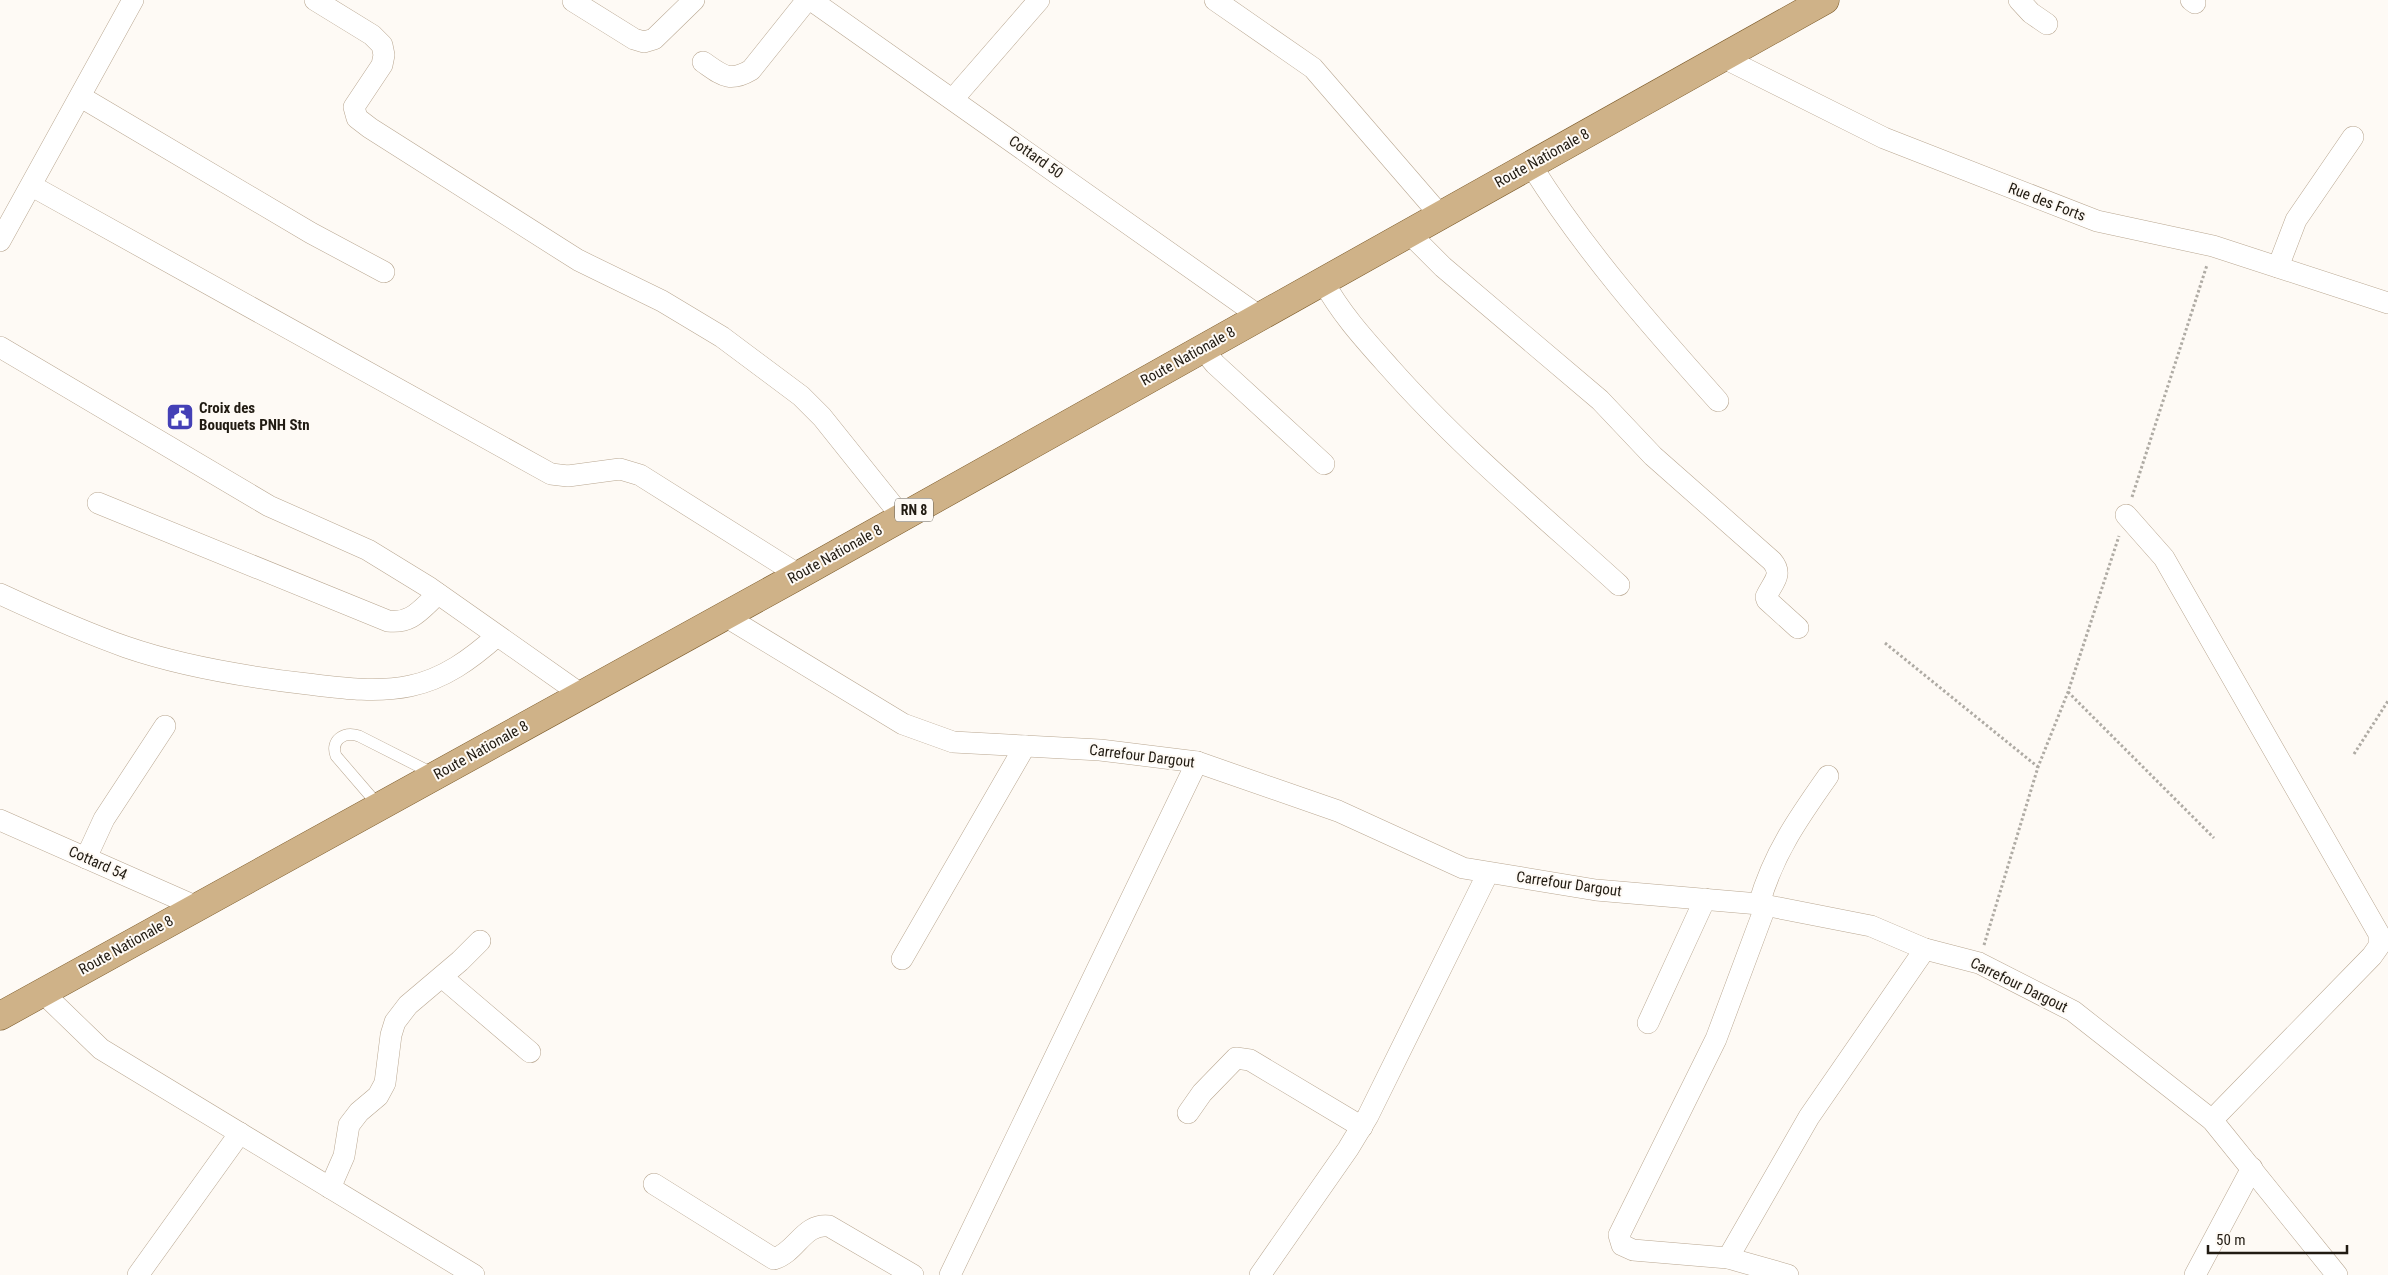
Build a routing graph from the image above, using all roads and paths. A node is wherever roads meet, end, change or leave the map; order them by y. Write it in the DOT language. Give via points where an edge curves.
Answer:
graph roads {
  1 [pos="315,0"];
  2 [pos="694,0"];
  3 [pos="807,0"];
  4 [pos="812,0"];
  5 [pos="1039,0"];
  6 [pos="1215,0"];
  7 [pos="1825,0"];
  8 [pos="2019,0"];
  9 [pos="573,1"];
  10 [pos="128,2"];
  11 [pos="2047,24"];
  12 [pos="1722,57"];
  13 [pos="703,62"];
  14 [pos="81,97"];
  15 [pos="953,99"];
  16 [pos="2353,137"];
  17 [pos="1531,165"];
  18 [pos="32,186"];
  19 [pos="1440,216"];
  20 [pos="1409,233"];
  21 [pos="0,241"];
  22 [pos="2213,246"];
  23 [pos="2278,267"];
  24 [pos="384,272"];
  25 [pos="1323,281"];
  26 [pos="2388,302"];
  27 [pos="1259,316"];
  28 [pos="0,347"];
  29 [pos="1202,348"];
  30 [pos="1718,401"];
  31 [pos="1324,464"];
  32 [pos="98,503"];
  33 [pos="2126,515"];
  34 [pos="902,517"];
  35 [pos="798,575"];
  36 [pos="1619,584"];
  37 [pos="0,594"];
  38 [pos="438,594"];
  39 [pos="725,616"];
  40 [pos="1798,628"];
  41 [pos="497,636"];
  42 [pos="1885,643"];
  43 [pos="2068,692"];
  44 [pos="582,695"];
  45 [pos="2388,701"];
  46 [pos="165,726"];
  47 [pos="1024,746"];
  48 [pos="2354,754"];
  49 [pos="1197,762"];
  50 [pos="2038,767"];
  51 [pos="435,775"];
  52 [pos="1828,776"];
  53 [pos="379,806"];
  54 [pos="0,820"];
  55 [pos="2214,838"];
  56 [pos="86,858"];
  57 [pos="1488,872"];
  58 [pos="1705,899"];
  59 [pos="1763,904"];
  60 [pos="195,906"];
  61 [pos="480,941"];
  62 [pos="1925,949"];
  63 [pos="902,959"];
  64 [pos="1979,962"];
  65 [pos="442,977"];
  66 [pos="42,992"];
  67 [pos="0,1016"];
  68 [pos="1648,1024"];
  69 [pos="530,1052"];
  70 [pos="1188,1113"];
  71 [pos="2212,1120"];
  72 [pos="1362,1127"];
  73 [pos="240,1133"];
  74 [pos="2252,1168"];
  75 [pos="654,1184"];
  76 [pos="330,1188"];
  77 [pos="1728,1258"];
  78 [pos="138,1275"];
  79 [pos="474,1275"];
  80 [pos="913,1275"];
  81 [pos="950,1275"];
  82 [pos="1260,1275"];
  83 [pos="1788,1275"];
  84 [pos="2195,1275"];
  85 [pos="2337,1275"];
  1 -- 34 [label="street" via="372,35 382,45 382,66 354,107 358,118 578,260 662,301 722,337 822,417"];
  2 -- 9 [label="street" via="654,39 644,42"];
  3 -- 13 [label="street" via="751,70 738,78 725,77"];
  4 -- 15 [label="street, Cottard 50"];
  5 -- 15 [label="street"];
  6 -- 19 [label="street" via="1312,68"];
  7 -- 12 [label="main road, Route Nationale 8 / RN 8"];
  8 -- 11 [label="street"];
  10 -- 14 [label="street"];
  12 -- 17 [label="main road, Route Nationale 8 / RN 8"];
  12 -- 22 [label="street, Rue des Forts" via="1884,138 2097,222"];
  14 -- 18 [label="street"];
  14 -- 24 [label="street" via="311,233"];
  15 -- 27 [label="street, Cottard 50"];
  16 -- 23 [label="street" via="2296,220"];
  17 -- 19 [label="main road, Route Nationale 8 / RN 8"];
  17 -- 30 [label="street" via="1558,208 1599,262"];
  18 -- 21 [label="street"];
  18 -- 35 [label="street" via="551,474 568,476 620,470 640,475"];
  19 -- 20 [label="main road, Route Nationale 8 / RN 8"];
  20 -- 25 [label="main road, Route Nationale 8 / RN 8"];
  20 -- 40 [label="street" via="1443,267 1600,400 1653,456 1772,561 1778,572 1768,600"];
  22 -- 23 [label="street, Rue des Forts"];
  22 -- 33 [label="path"];
  23 -- 26 [label="street, Rue des Forts"];
  25 -- 27 [label="main road, Route Nationale 8 / RN 8"];
  25 -- 36 [label="street" via="1348,321 1421,403"];
  27 -- 29 [label="main road, Route Nationale 8 / RN 8"];
  28 -- 38 [label="street" via="268,506 368,550"];
  29 -- 31 [label="street" via="1215,364"];
  29 -- 34 [label="main road, Route Nationale 8 / RN 8"];
  32 -- 38 [label="street" via="388,621 400,622 411,618"];
  33 -- 43 [label="path"];
  33 -- 71 [label="street" via="2164,558 2379,934 2379,946 2372,956"];
  34 -- 35 [label="main road, Route Nationale 8 / RN 8"];
  35 -- 39 [label="main road, Route Nationale 8 / RN 8"];
  37 -- 41 [label="street" via="90,633 160,658 290,682 362,690 410,686 445,674 470,660"];
  38 -- 41 [label="street"];
  39 -- 44 [label="main road, Route Nationale 8 / RN 8"];
  39 -- 47 [label="street, Carrefour Dargout" via="903,724 953,742"];
  41 -- 44 [label="street"];
  42 -- 50 [label="path"];
  43 -- 50 [label="path"];
  43 -- 55 [label="path"];
  44 -- 51 [label="main road, Route Nationale 8 / RN 8"];
  45 -- 48 [label="path"];
  46 -- 56 [label="street" via="104,819"];
  47 -- 49 [label="street, Carrefour Dargout" via="1100,750"];
  47 -- 63 [label="street"];
  49 -- 57 [label="street, Carrefour Dargout" via="1338,811 1463,868"];
  49 -- 81 [label="street"];
  50 -- 64 [label="path"];
  51 -- 53 [label="main road, Route Nationale 8 / RN 8"];
  51 -- 53 [label="lane" via="359,736 344,734 335,743 336,756"];
  52 -- 59 [label="street" via="1777,854 1767,875"];
  53 -- 60 [label="main road, Route Nationale 8 / RN 8"];
  54 -- 56 [label="street, Cottard 54"];
  56 -- 60 [label="street, Cottard 54"];
  57 -- 58 [label="street, Carrefour Dargout" via="1596,890"];
  57 -- 72 [label="street"];
  58 -- 59 [label="street, Carrefour Dargout"];
  58 -- 68 [label="street"];
  59 -- 62 [label="street, Carrefour Dargout" via="1870,926"];
  59 -- 77 [label="street" via="1716,1039 1619,1234 1622,1245 1632,1250"];
  60 -- 66 [label="main road, Route Nationale 8 / RN 8"];
  61 -- 65 [label="street"];
  62 -- 64 [label="street, Carrefour Dargout"];
  62 -- 77 [label="street" via="1809,1117"];
  64 -- 71 [label="street, Carrefour Dargout" via="2073,1011"];
  65 -- 69 [label="street"];
  65 -- 76 [label="street" via="408,1005 395,1022 385,1083 378,1096 349,1125 344,1156"];
  66 -- 67 [label="main road, Route Nationale 8 / RN 8"];
  66 -- 73 [label="street" via="100,1049"];
  70 -- 72 [label="street" via="1202,1092 1236,1058 1250,1060"];
  71 -- 74 [label="street, Carrefour Dargout"];
  72 -- 82 [label="street"];
  73 -- 76 [label="street"];
  73 -- 78 [label="street"];
  74 -- 84 [label="street"];
  74 -- 85 [label="street, Carrefour Dargout"];
  75 -- 80 [label="street" via="774,1259 789,1251 810,1228 829,1226"];
  76 -- 79 [label="street"];
  77 -- 83 [label="street"];
}
